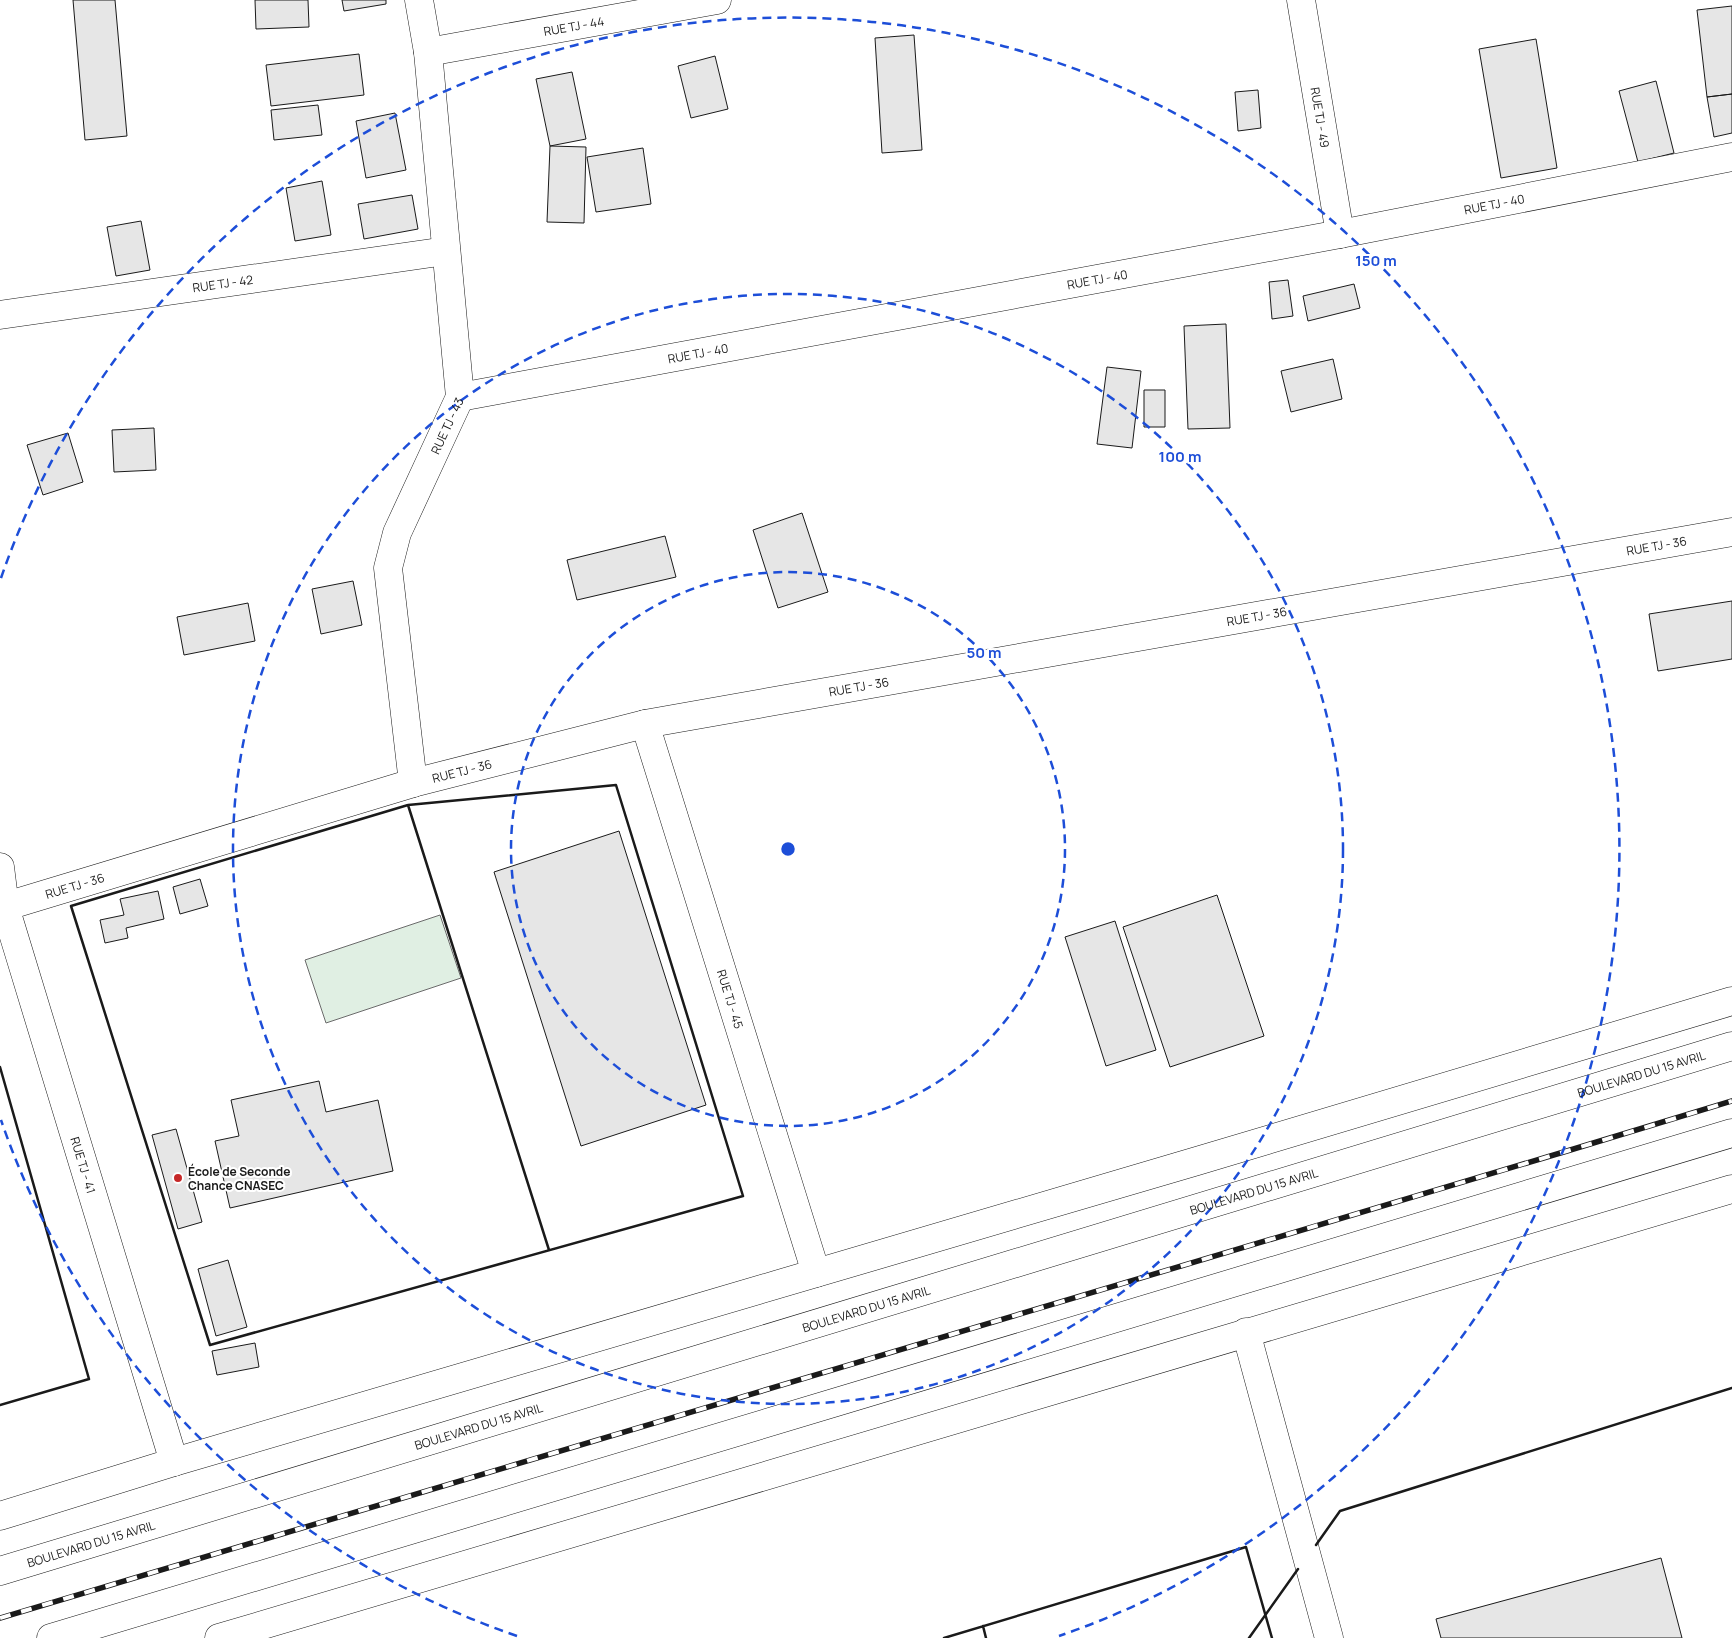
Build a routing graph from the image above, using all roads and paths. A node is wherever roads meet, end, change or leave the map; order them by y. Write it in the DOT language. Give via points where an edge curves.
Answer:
graph roads {
  1 [pos="419,0"];
  2 [pos="717,0"];
  3 [pos="1301,0"];
  4 [pos="428,52"];
  5 [pos="1732,157"];
  6 [pos="1340,234"];
  7 [pos="446,251"];
  8 [pos="0,315"];
  9 [pos="460,397"];
  10 [pos="1732,532"];
  11 [pos="645,724"];
  12 [pos="413,783"];
  13 [pos="0,867"];
  14 [pos="3,907"];
  15 [pos="1732,1001"];
  16 [pos="1732,1046"];
  17 [pos="1732,1132"];
  18 [pos="1732,1189"];
  19 [pos="816,1273"];
  20 [pos="1246,1332"];
  21 [pos="174,1462"];
  22 [pos="0,1516"];
  23 [pos="0,1571"];
  24 [pos="51,1638"];
  25 [pos="219,1638"];
  26 [pos="1329,1638"];
  1 -- 4 [label="main road, RUE TJ - 43"];
  2 -- 4 [label="main road, RUE TJ - 44"];
  3 -- 6 [label="main road, RUE TJ - 49"];
  4 -- 7 [label="main road, RUE TJ - 43"];
  5 -- 6 [label="main road, RUE TJ - 40"];
  6 -- 9 [label="main road, RUE TJ - 40"];
  7 -- 8 [label="main road, RUE TJ - 42"];
  7 -- 9 [label="main road, RUE TJ - 43"];
  9 -- 12 [label="main road, RUE TJ - 43" via="397,533 388,568"];
  10 -- 11 [label="main road, RUE TJ - 36"];
  11 -- 12 [label="main road, RUE TJ - 36"];
  11 -- 19 [label="main road, RUE TJ - 45"];
  12 -- 14 [label="main road, RUE TJ - 36"];
  13 -- 14 [label="main road, RUE TJ - 41"];
  14 -- 21 [label="main road, RUE TJ - 41"];
  15 -- 19 [label="main road"];
  16 -- 23 [label="main road, BOULEVARD DU 15 AVRIL"];
  17 -- 24 [label="main road"];
  18 -- 20 [label="main road"];
  19 -- 21 [label="main road"];
  20 -- 25 [label="main road"];
  20 -- 26 [label="main road"];
  21 -- 22 [label="main road"];
}
